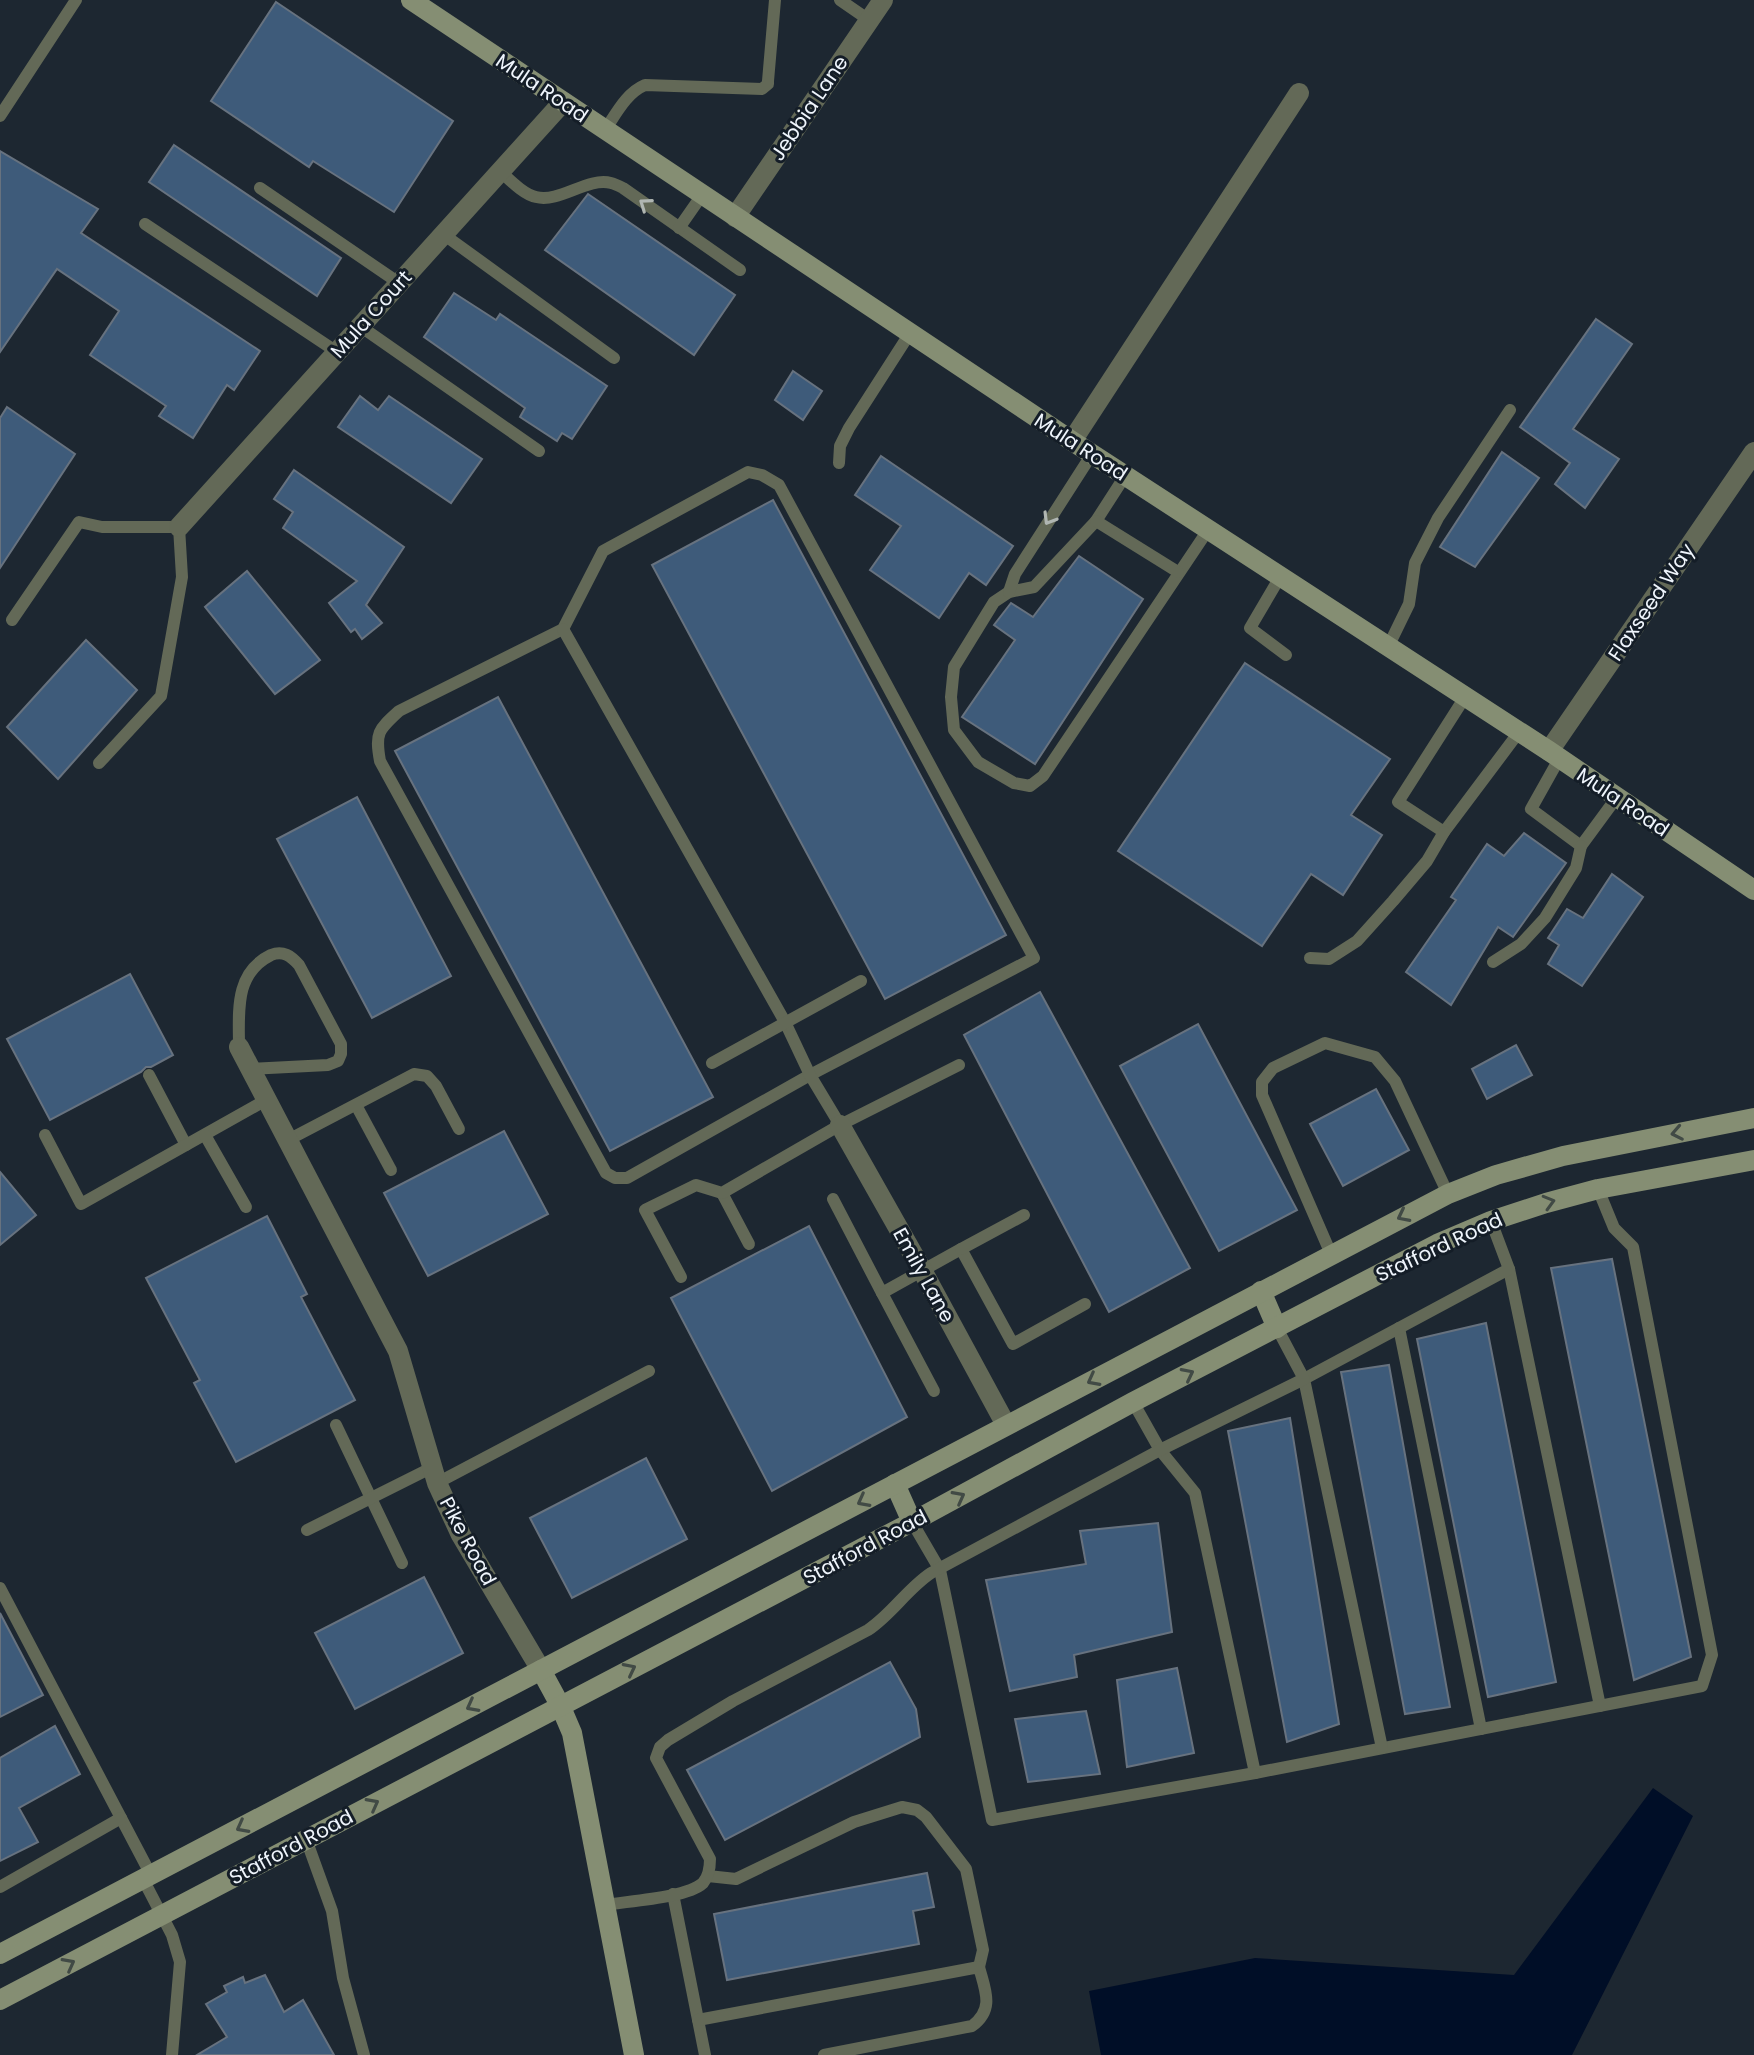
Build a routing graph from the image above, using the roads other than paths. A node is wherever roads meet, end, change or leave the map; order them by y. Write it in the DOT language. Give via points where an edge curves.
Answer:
graph roads {
  1 [pos="76,0"];
  2 [pos="411,0"];
  3 [pos="775,0"];
  4 [pos="840,0"];
  5 [pos="883,0"];
  6 [pos="869,20"];
  7 [pos="1299,93"];
  8 [pos="563,102"];
  9 [pos="0,116"];
  10 [pos="605,130"];
  11 [pos="500,171"];
  12 [pos="260,188"];
  13 [pos="702,195"];
  14 [pos="735,217"];
  15 [pos="145,224"];
  16 [pos="679,228"];
  17 [pos="443,234"];
  18 [pos="740,270"];
  19 [pos="399,283"];
  20 [pos="360,326"];
  21 [pos="910,333"];
  22 [pos="337,352"];
  23 [pos="614,358"];
  24 [pos="1510,410"];
  25 [pos="1072,441"];
  26 [pos="539,451"];
  27 [pos="1754,452"];
  28 [pos="1092,454"];
  29 [pos="839,463"];
  30 [pos="1125,476"];
  31 [pos="1096,521"];
  32 [pos="179,527"];
  33 [pos="1208,530"];
  34 [pos="1178,572"];
  35 [pos="1280,577"];
  36 [pos="1009,592"];
  37 [pos="12,620"];
  38 [pos="563,629"];
  39 [pos="1388,647"];
  40 [pos="1286,655"];
  41 [pos="1465,697"];
  42 [pos="1519,732"];
  43 [pos="1554,755"];
  44 [pos="99,763"];
  45 [pos="1617,797"];
  46 [pos="1444,832"];
  47 [pos="1581,846"];
  48 [pos="1754,890"];
  49 [pos="1310,958"];
  50 [pos="1493,962"];
  51 [pos="861,981"];
  52 [pos="785,1022"];
  53 [pos="239,1047"];
  54 [pos="712,1063"];
  55 [pos="959,1065"];
  56 [pos="249,1069"];
  57 [pos="149,1075"];
  58 [pos="810,1075"];
  59 [pos="266,1100"];
  60 [pos="356,1105"];
  61 [pos="1754,1118"];
  62 [pos="840,1125"];
  63 [pos="459,1129"];
  64 [pos="45,1135"];
  65 [pos="205,1135"];
  66 [pos="288,1140"];
  67 [pos="186,1145"];
  68 [pos="1754,1160"];
  69 [pos="391,1170"];
  70 [pos="1598,1189"];
  71 [pos="722,1193"];
  72 [pos="1448,1194"];
  73 [pos="833,1199"];
  74 [pos="246,1207"];
  75 [pos="1024,1215"];
  76 [pos="1491,1221"];
  77 [pos="749,1244"];
  78 [pos="961,1249"];
  79 [pos="1331,1254"];
  80 [pos="1509,1269"];
  81 [pos="922,1270"];
  82 [pos="681,1277"];
  83 [pos="1261,1291"];
  84 [pos="882,1293"];
  85 [pos="1085,1304"];
  86 [pos="1277,1328"];
  87 [pos="1399,1328"];
  88 [pos="649,1371"];
  89 [pos="1304,1379"];
  90 [pos="934,1391"];
  91 [pos="1133,1402"];
  92 [pos="336,1425"];
  93 [pos="1006,1425"];
  94 [pos="1160,1450"];
  95 [pos="435,1475"];
  96 [pos="895,1484"];
  97 [pos="372,1498"];
  98 [pos="912,1522"];
  99 [pos="307,1530"];
  100 [pos="402,1563"];
  101 [pos="940,1570"];
  102 [pos="0,1588"];
  103 [pos="541,1670"];
  104 [pos="560,1705"];
  105 [pos="1600,1706"];
  106 [pos="1481,1729"];
  107 [pos="1382,1748"];
  108 [pos="1255,1773"];
  109 [pos="121,1818"];
  110 [pos="306,1839"];
  111 [pos="708,1876"];
  112 [pos="147,1877"];
  113 [pos="0,1887"];
  114 [pos="673,1894"];
  115 [pos="605,1905"];
  116 [pos="162,1915"];
  117 [pos="0,1954"];
  118 [pos="979,1967"];
  119 [pos="0,2000"];
  120 [pos="698,2020"];
  121 [pos="172,2055"];
  122 [pos="364,2055"];
  123 [pos="634,2055"];
  124 [pos="705,2055"];
  125 [pos="824,2055"];
  1 -- 9 [label="lane"];
  2 -- 8 [label="main road, Mula Road"];
  3 -- 10 [label="lane" via="768,84 762,89 645,85 628,96"];
  4 -- 6 [label="lane"];
  5 -- 6 [label="street, Jebbia Lane"];
  6 -- 14 [label="street, Jebbia Lane"];
  7 -- 25 [label="street"];
  8 -- 10 [label="main road, Mula Road"];
  8 -- 11 [label="street, Mula Court"];
  10 -- 13 [label="main road, Mula Road"];
  16 -- 11 [label="lane, one-way" via="610,183 538,198"];
  11 -- 17 [label="street, Mula Court"];
  12 -- 19 [label="lane"];
  13 -- 14 [label="main road, Mula Road"];
  13 -- 16 [label="lane"];
  14 -- 21 [label="main road, Mula Road"];
  15 -- 22 [label="lane"];
  16 -- 18 [label="lane"];
  17 -- 19 [label="street, Mula Court"];
  17 -- 23 [label="lane"];
  19 -- 20 [label="street, Mula Court"];
  20 -- 22 [label="street, Mula Court"];
  20 -- 26 [label="lane"];
  21 -- 25 [label="main road, Mula Road"];
  21 -- 29 [label="lane" via="849,428"];
  22 -- 32 [label="street, Mula Court"];
  24 -- 39 [label="lane" via="1420,551 1409,604"];
  25 -- 28 [label="main road, Mula Road"];
  27 -- 43 [label="street, Flaxseed Way"];
  28 -- 30 [label="main road, Mula Road"];
  28 -- 36 [label="lane, one-way" via="1015,574"];
  30 -- 31 [label="lane"];
  30 -- 33 [label="main road, Mula Road"];
  31 -- 34 [label="lane"];
  31 -- 36 [label="lane" via="1034,587"];
  32 -- 37 [label="lane" via="79,522"];
  32 -- 44 [label="lane" via="182,577 161,696"];
  33 -- 34 [label="lane"];
  33 -- 35 [label="main road, Mula Road"];
  34 -- 36 [label="lane" via="1043,776 1030,786 978,762 954,730 954,667 994,602"];
  35 -- 39 [label="main road, Mula Road"];
  35 -- 40 [label="lane" via="1250,628"];
  38 -- 52 [label="lane"];
  38 -- 58 [label="lane" via="399,711 383,725 377,740 380,761 606,1173 627,1178"];
  38 -- 58 [label="lane" via="603,551 748,472 779,485 1034,958"];
  39 -- 41 [label="main road, Mula Road"];
  41 -- 42 [label="main road, Mula Road"];
  41 -- 46 [label="lane" via="1398,802"];
  42 -- 43 [label="main road, Mula Road"];
  42 -- 46 [label="lane"];
  43 -- 45 [label="main road, Mula Road"];
  43 -- 47 [label="lane" via="1531,809"];
  45 -- 47 [label="lane"];
  45 -- 48 [label="main road, Mula Road"];
  46 -- 49 [label="lane" via="1427,861 1357,941 1329,959"];
  47 -- 50 [label="lane" via="1576,868 1545,918 1521,944"];
  51 -- 52 [label="lane"];
  52 -- 54 [label="lane"];
  52 -- 58 [label="lane"];
  53 -- 56 [label="street, Pike Road"];
  53 -- 56 [label="lane" via="240,998 249,971 276,953 289,955 341,1044 341,1054 328,1065"];
  55 -- 62 [label="lane"];
  56 -- 59 [label="street, Pike Road"];
  57 -- 67 [label="lane"];
  58 -- 62 [label="lane"];
  59 -- 65 [label="lane"];
  59 -- 66 [label="street, Pike Road"];
  60 -- 63 [label="lane" via="414,1074 427,1076"];
  60 -- 66 [label="lane"];
  60 -- 69 [label="lane"];
  61 -- 72 [label="main road, Stafford Road, one-way" via="1563,1156"];
  62 -- 71 [label="lane"];
  62 -- 81 [label="street, Emily Lane"];
  64 -- 67 [label="lane" via="81,1204"];
  65 -- 67 [label="lane"];
  65 -- 74 [label="lane"];
  66 -- 95 [label="street, Pike Road" via="398,1351"];
  68 -- 70 [label="main road, Stafford Road"];
  76 -- 70 [label="main road, Stafford Road, one-way"];
  70 -- 105 [label="lane" via="1614,1228 1633,1247 1712,1655 1702,1686"];
  71 -- 77 [label="lane"];
  71 -- 82 [label="lane" via="696,1185 645,1210"];
  72 -- 79 [label="main road, Stafford Road, one-way"];
  72 -- 79 [label="lane" via="1395,1081 1375,1057 1325,1043 1273,1068 1262,1082 1262,1095"];
  73 -- 84 [label="lane"];
  75 -- 78 [label="lane"];
  76 -- 80 [label="lane"];
  76 -- 86 [label="main road, Stafford Road"];
  78 -- 81 [label="lane"];
  78 -- 85 [label="lane" via="1013,1344"];
  79 -- 83 [label="main road, Stafford Road"];
  80 -- 87 [label="lane"];
  80 -- 105 [label="lane"];
  81 -- 84 [label="lane"];
  81 -- 93 [label="street, Emily Lane"];
  83 -- 86 [label="main road"];
  83 -- 93 [label="main road, Stafford Road, one-way"];
  84 -- 90 [label="lane"];
  86 -- 89 [label="lane"];
  91 -- 86 [label="main road, Stafford Road, one-way"];
  87 -- 89 [label="lane"];
  87 -- 106 [label="lane"];
  88 -- 95 [label="lane"];
  89 -- 94 [label="lane"];
  89 -- 107 [label="lane"];
  91 -- 94 [label="lane"];
  98 -- 91 [label="main road, Stafford Road, one-way"];
  92 -- 97 [label="lane"];
  93 -- 96 [label="main road, Stafford Road"];
  94 -- 101 [label="lane"];
  94 -- 108 [label="lane" via="1195,1493"];
  95 -- 97 [label="lane"];
  95 -- 103 [label="street, Pike Road" via="461,1535"];
  96 -- 98 [label="main road"];
  96 -- 103 [label="main road, Stafford Road, one-way"];
  97 -- 99 [label="lane"];
  97 -- 100 [label="lane"];
  98 -- 101 [label="lane"];
  104 -- 98 [label="main road, Stafford Road, one-way"];
  101 -- 108 [label="lane" via="992,1820"];
  101 -- 111 [label="lane" via="868,1630 733,1701 660,1747 656,1758 710,1859"];
  102 -- 109 [label="lane"];
  103 -- 104 [label="main road, Pike Road"];
  103 -- 112 [label="main road, Stafford Road, one-way"];
  110 -- 104 [label="main road, Stafford Road, one-way"];
  104 -- 115 [label="main road, Pike Road" via="572,1733"];
  105 -- 106 [label="lane"];
  106 -- 107 [label="lane"];
  107 -- 108 [label="lane"];
  109 -- 112 [label="lane"];
  109 -- 113 [label="lane"];
  110 -- 116 [label="main road, Stafford Road"];
  110 -- 122 [label="lane" via="332,1911"];
  111 -- 114 [label="lane" via="695,1888"];
  111 -- 118 [label="lane" via="736,1879 854,1822 902,1807 917,1810 966,1869 983,1950"];
  112 -- 116 [label="lane"];
  112 -- 117 [label="main road, Stafford Road"];
  114 -- 115 [label="lane"];
  114 -- 120 [label="lane"];
  115 -- 123 [label="main road, Pike Road"];
  119 -- 116 [label="main road, Stafford Road, one-way"];
  116 -- 121 [label="lane" via="180,1962"];
  118 -- 120 [label="lane"];
  118 -- 125 [label="lane" via="987,2007 972,2026"];
  120 -- 124 [label="lane"];
}
